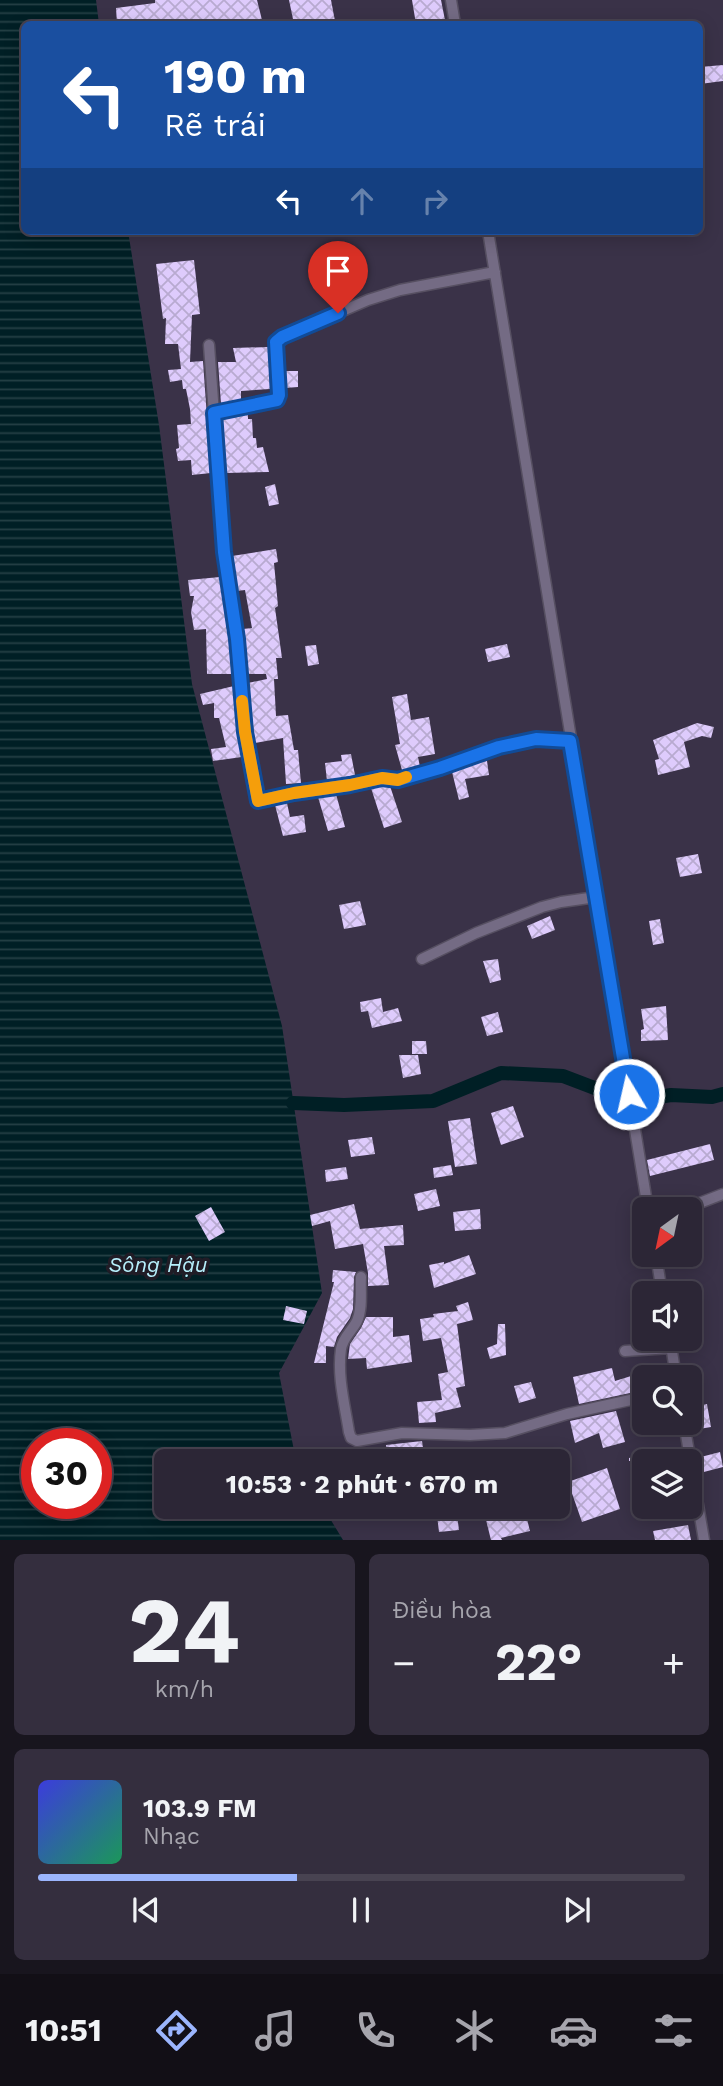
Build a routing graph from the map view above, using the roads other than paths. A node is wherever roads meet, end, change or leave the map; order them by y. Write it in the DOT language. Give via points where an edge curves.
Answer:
graph roads {
  1 [pos="451,0"];
  2 [pos="454,21"];
  3 [pos="489,235"];
  4 [pos="495,272"];
  5 [pos="209,345"];
  6 [pos="214,413"];
  7 [pos="570,741"];
  8 [pos="596,897"];
  9 [pos="422,959"];
  10 [pos="723,1194"];
  11 [pos="646,1197"];
  12 [pos="702,1202"];
  13 [pos="361,1277"];
  14 [pos="632,1350"];
  15 [pos="625,1351"];
  16 [pos="632,1400"];
  17 [pos="686,1435"];
  18 [pos="704,1540"];
  1 -- 2 [label="street"];
  3 -- 4 [label="street"];
  4 -- 6 [label="street" via="400,290 282,337 276,342 277,400"];
  4 -- 7 [label="street"];
  5 -- 6 [label="street"];
  6 -- 7 [label="street" via="224,552 245,732 258,801 382,778 398,780 536,739"];
  7 -- 8 [label="street"];
  8 -- 9 [label="street" via="542,907"];
  8 -- 11 [label="street"];
  10 -- 12 [label="street"];
  13 -- 16 [label="street" via="359,1313 341,1349 340,1372 349,1432 357,1441 402,1433 505,1433"];
  14 -- 15 [label="street"];
  17 -- 18 [label="street"];
}
